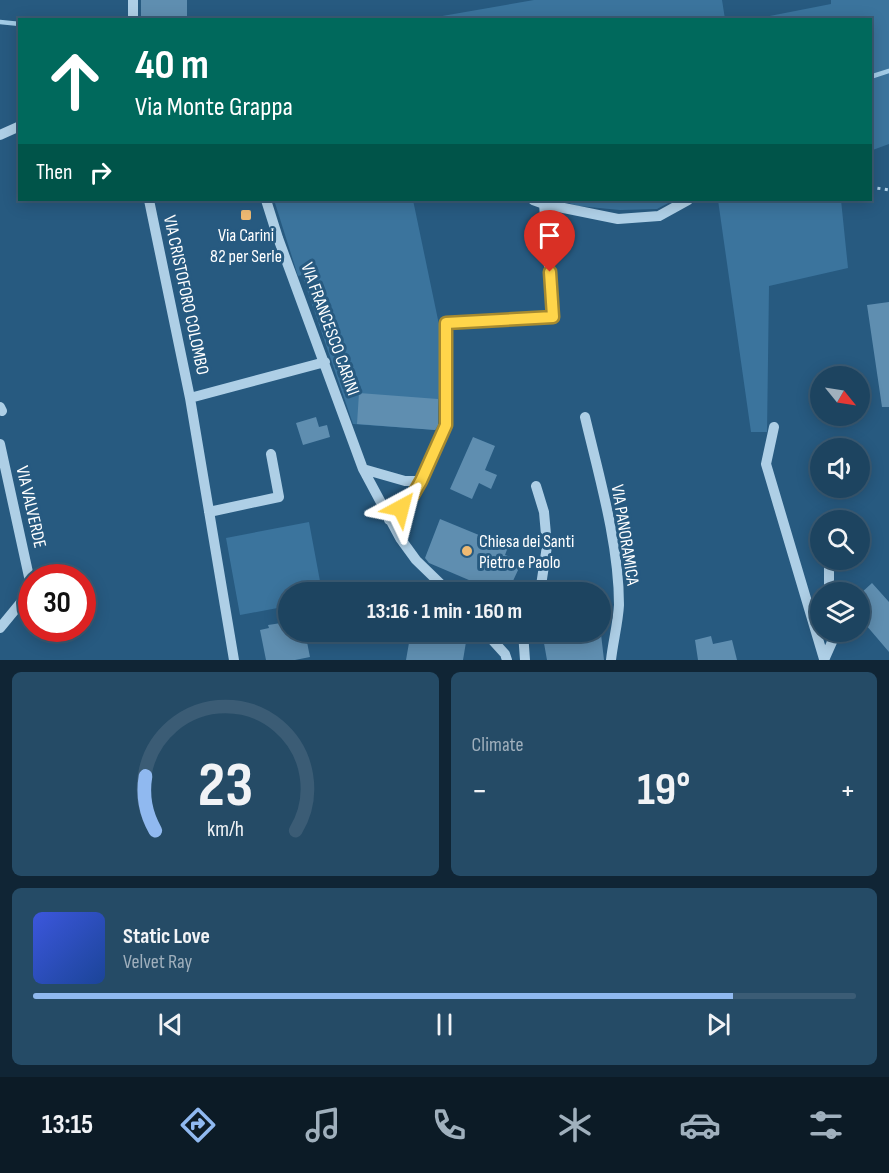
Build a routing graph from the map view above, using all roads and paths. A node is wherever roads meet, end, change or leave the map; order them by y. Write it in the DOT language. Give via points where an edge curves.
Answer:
graph roads {
  1 [pos="133,0"];
  2 [pos="133,18"];
  3 [pos="18,127"];
  4 [pos="0,135"];
  5 [pos="872,187"];
  6 [pos="889,190"];
  7 [pos="149,201"];
  8 [pos="266,201"];
  9 [pos="536,201"];
  10 [pos="686,201"];
  11 [pos="544,204"];
  12 [pos="325,362"];
  13 [pos="190,398"];
  14 [pos="585,417"];
  15 [pos="774,427"];
  16 [pos="0,444"];
  17 [pos="271,454"];
  18 [pos="1,455"];
  19 [pos="363,469"];
  20 [pos="421,481"];
  21 [pos="536,486"];
  22 [pos="209,512"];
  23 [pos="389,520"];
  24 [pos="439,582"];
  25 [pos="542,582"];
  26 [pos="0,627"];
  27 [pos="494,642"];
  28 [pos="524,642"];
  29 [pos="832,642"];
  30 [pos="234,660"];
  31 [pos="507,660"];
  32 [pos="525,660"];
  33 [pos="611,660"];
  34 [pos="824,660"];
  1 -- 2 [label="street"];
  3 -- 4 [label="street"];
  5 -- 6 [label="path"];
  7 -- 13 [label="street, VIA CRISTOFORO COLOMBO"];
  8 -- 12 [label="street, VIA FRANCESCO CARINI"];
  9 -- 11 [label="street"];
  10 -- 11 [label="street" via="659,216 618,219"];
  11 -- 20 [label="street" via="553,317 446,323 446,425"];
  12 -- 13 [label="street, VIA CRISTOFORO COLOMBO"];
  12 -- 19 [label="street, VIA FRANCESCO CARINI"];
  13 -- 22 [label="street, VIA CRISTOFORO COLOMBO"];
  14 -- 33 [label="street, VIA PANORAMICA" via="608,516 618,588"];
  15 -- 34 [label="street" via="766,464"];
  16 -- 18 [label="street, VIA VALVERDE"];
  17 -- 22 [label="street" via="279,497"];
  18 -- 26 [label="street, VIA VALVERDE" via="32,586"];
  19 -- 20 [label="street" via="405,481"];
  19 -- 23 [label="street, VIA FRANCESCO CARINI"];
  20 -- 23 [label="street"];
  21 -- 25 [label="street" via="544,512 547,546"];
  22 -- 30 [label="street, VIA CRISTOFORO COLOMBO"];
  23 -- 24 [label="street, VIA FRANCESCO CARINI" via="416,560"];
  27 -- 31 [label="street"];
  28 -- 32 [label="street"];
  29 -- 34 [label="street"];
}
